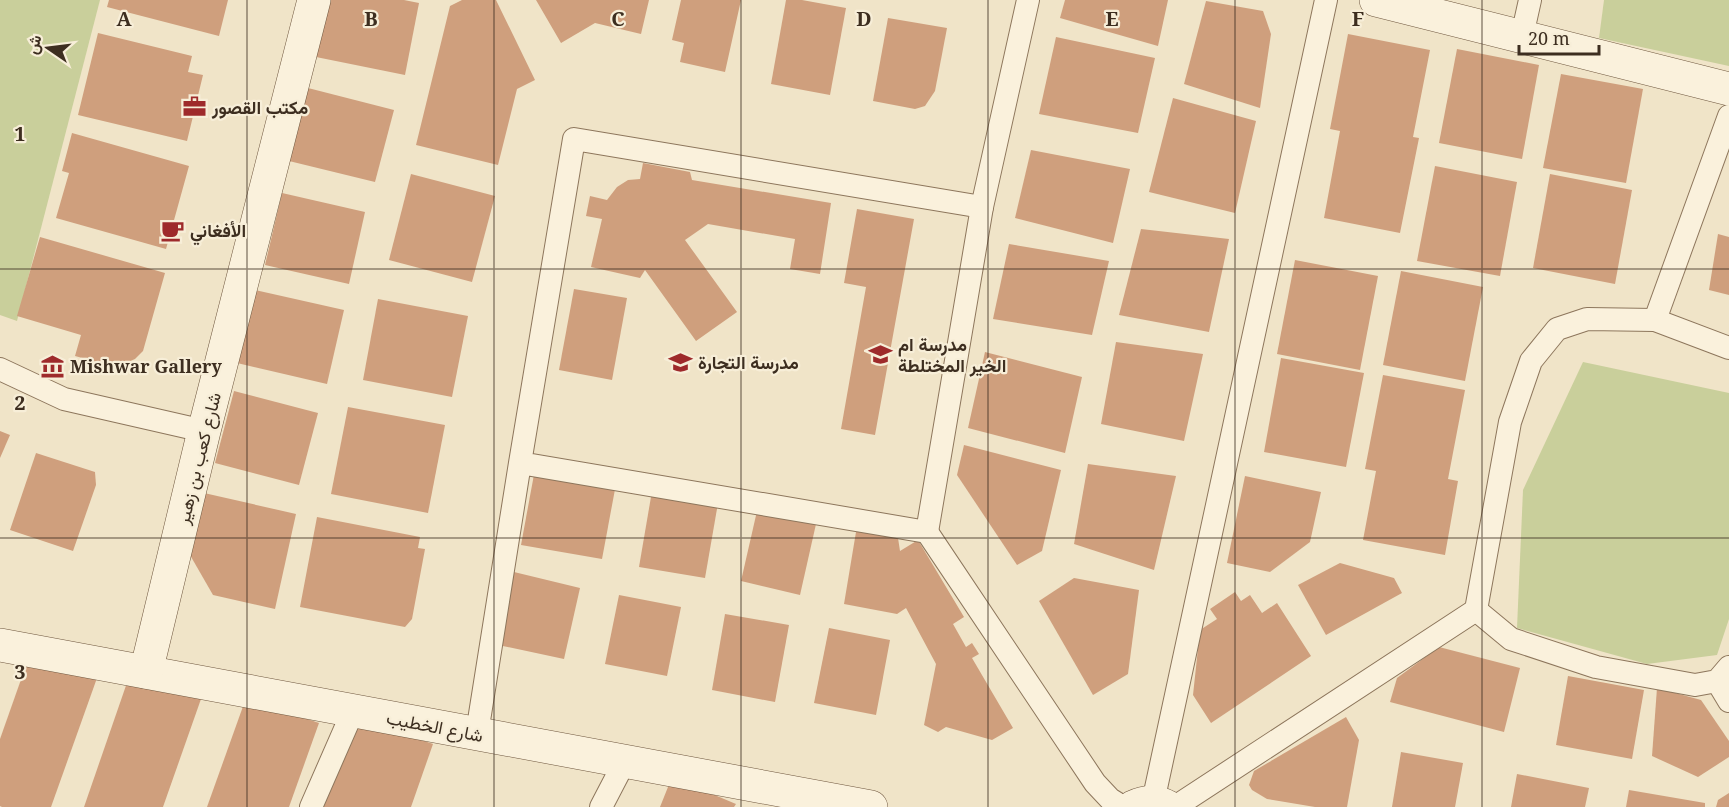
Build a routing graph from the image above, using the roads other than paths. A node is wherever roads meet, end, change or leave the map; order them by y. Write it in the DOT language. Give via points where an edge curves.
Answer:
graph roads {
  1 [pos="314,0"];
  2 [pos="1028,0"];
  3 [pos="1326,0"];
  4 [pos="1376,0"];
  5 [pos="1530,0"];
  6 [pos="1409,4"];
  7 [pos="1522,36"];
  8 [pos="1729,89"];
  9 [pos="1729,116"];
  10 [pos="982,207"];
  11 [pos="1655,320"];
  12 [pos="1724,346"];
  13 [pos="0,369"];
  14 [pos="204,431"];
  15 [pos="520,463"];
  16 [pos="927,532"];
  17 [pos="1476,610"];
  18 [pos="0,645"];
  19 [pos="146,672"];
  20 [pos="1723,674"];
  21 [pos="1729,701"];
  22 [pos="353,711"];
  23 [pos="477,733"];
  24 [pos="626,762"];
  25 [pos="1150,806"];
  26 [pos="311,807"];
  27 [pos="601,807"];
  28 [pos="871,807"];
  1 -- 14 [label="main road, شارع كعب بن زهير"];
  2 -- 10 [label="street"];
  3 -- 25 [label="street"];
  4 -- 6 [label="main road"];
  5 -- 7 [label="street"];
  6 -- 7 [label="main road"];
  7 -- 8 [label="main road"];
  9 -- 11 [label="street"];
  10 -- 15 [label="street" via="574,139"];
  10 -- 16 [label="street"];
  11 -- 12 [label="street"];
  11 -- 17 [label="street" via="1587,319 1557,329 1531,361 1510,422"];
  13 -- 14 [label="street" via="64,399"];
  14 -- 19 [label="main road, شارع كعب بن زهير"];
  15 -- 16 [label="street"];
  15 -- 23 [label="street"];
  16 -- 25 [label="street" via="1095,783 1110,799"];
  17 -- 20 [label="street" via="1511,639 1596,667 1695,685"];
  17 -- 25 [label="street"];
  18 -- 19 [label="main road, شارع الخطيب"];
  19 -- 22 [label="main road, شارع الخطيب"];
  20 -- 21 [label="street"];
  22 -- 23 [label="main road, شارع الخطيب"];
  22 -- 26 [label="street"];
  23 -- 24 [label="main road, شارع الخطيب"];
  24 -- 27 [label="street"];
  24 -- 28 [label="main road, شارع الخطيب"];
}
